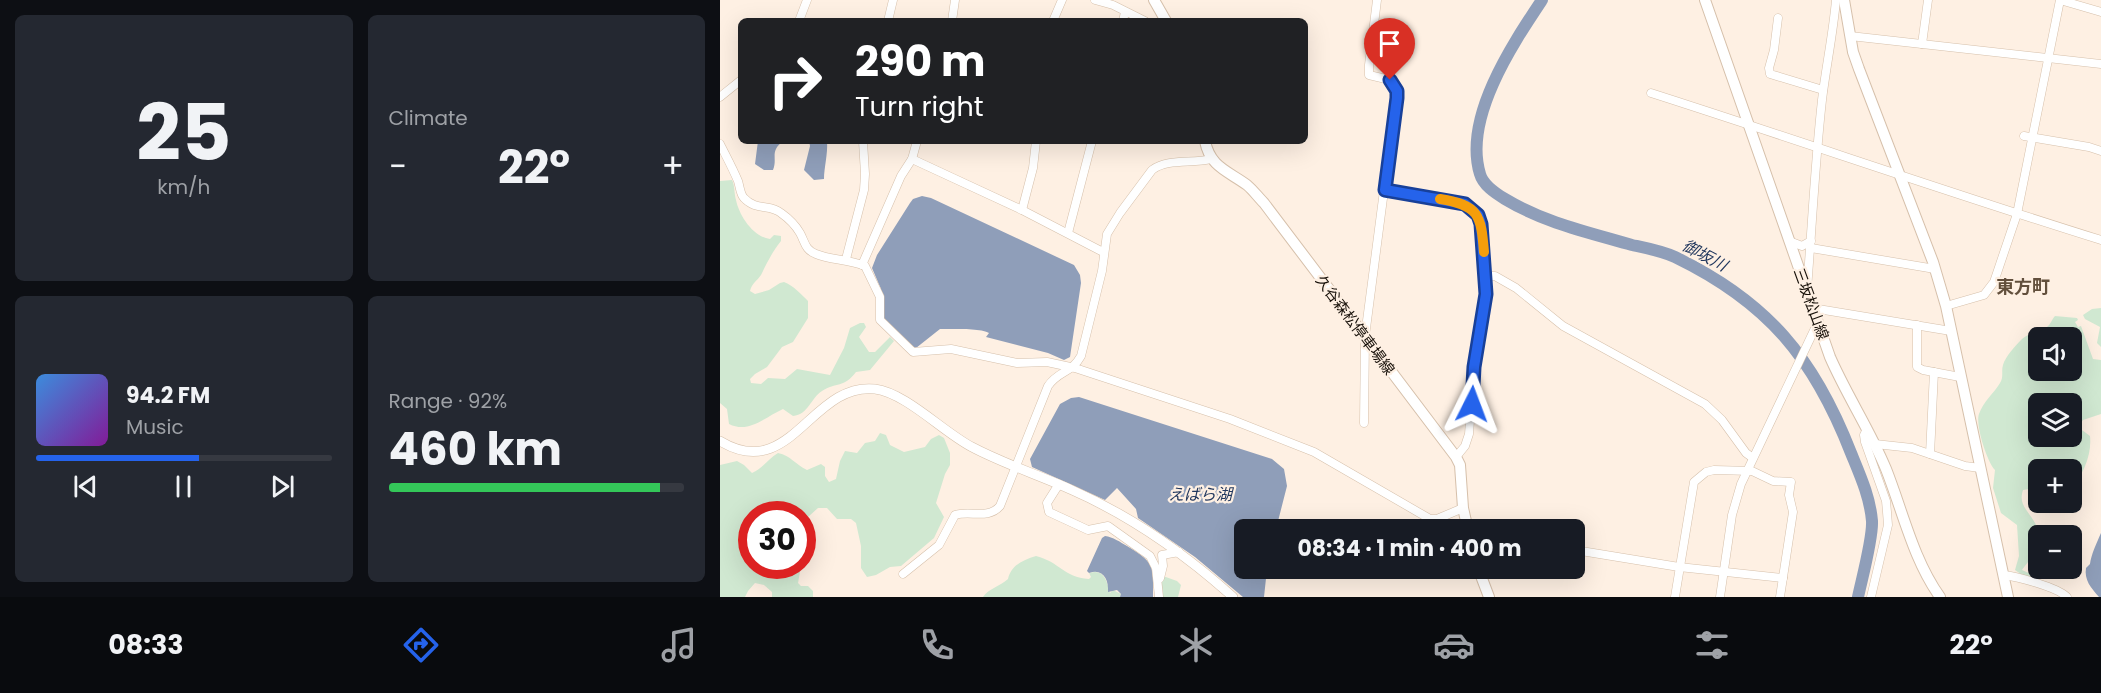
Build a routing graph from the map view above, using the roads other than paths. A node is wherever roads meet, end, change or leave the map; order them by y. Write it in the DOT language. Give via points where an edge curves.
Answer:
graph roads {
  1 [pos="807,0"];
  2 [pos="893,0"];
  3 [pos="955,0"];
  4 [pos="1062,0"];
  5 [pos="1095,0"];
  6 [pos="1154,0"];
  7 [pos="1377,0"];
  8 [pos="1705,0"];
  9 [pos="1836,0"];
  10 [pos="1844,0"];
  11 [pos="1928,0"];
  12 [pos="1125,12"];
  13 [pos="2101,12"];
  14 [pos="800,18"];
  15 [pos="889,18"];
  16 [pos="952,18"];
  17 [pos="1054,18"];
  18 [pos="1124,18"];
  19 [pos="1138,18"];
  20 [pos="1164,18"];
  21 [pos="1778,18"];
  22 [pos="1850,36"];
  23 [pos="1922,44"];
  24 [pos="2048,57"];
  25 [pos="2101,64"];
  26 [pos="738,82"];
  27 [pos="1824,90"];
  28 [pos="1651,93"];
  29 [pos="720,97"];
  30 [pos="1748,123"];
  31 [pos="2028,136"];
  32 [pos="720,144"];
  33 [pos="863,144"];
  34 [pos="916,144"];
  35 [pos="1036,144"];
  36 [pos="1091,144"];
  37 [pos="1206,144"];
  38 [pos="1819,148"];
  39 [pos="2101,151"];
  40 [pos="912,159"];
  41 [pos="1212,159"];
  42 [pos="1901,176"];
  43 [pos="1385,190"];
  44 [pos="1022,210"];
  45 [pos="2017,214"];
  46 [pos="1068,233"];
  47 [pos="2101,240"];
  48 [pos="1789,241"];
  49 [pos="1811,245"];
  50 [pos="1103,252"];
  51 [pos="846,259"];
  52 [pos="862,265"];
  53 [pos="1935,269"];
  54 [pos="1486,276"];
  55 [pos="1807,293"];
  56 [pos="1946,306"];
  57 [pos="1812,308"];
  58 [pos="1818,322"];
  59 [pos="1917,325"];
  60 [pos="1951,331"];
  61 [pos="1365,336"];
  62 [pos="1075,368"];
  63 [pos="1934,372"];
  64 [pos="1960,377"];
  65 [pos="1364,423"];
  66 [pos="1867,429"];
  67 [pos="720,441"];
  68 [pos="1875,444"];
  69 [pos="1930,454"];
  70 [pos="1456,457"];
  71 [pos="1753,458"];
  72 [pos="1017,467"];
  73 [pos="1980,468"];
  74 [pos="1747,471"];
  75 [pos="1059,484"];
  76 [pos="1463,508"];
  77 [pos="1466,519"];
  78 [pos="1179,552"];
  79 [pos="1585,552"];
  80 [pos="1679,567"];
  81 [pos="1724,572"];
  82 [pos="903,574"];
  83 [pos="2004,575"];
  84 [pos="1783,578"];
  85 [pos="1482,579"];
  86 [pos="1158,586"];
  87 [pos="1159,597"];
  88 [pos="1233,597"];
  89 [pos="1489,597"];
  90 [pos="1675,597"];
  91 [pos="1720,597"];
  92 [pos="1780,597"];
  93 [pos="1871,597"];
  94 [pos="1940,597"];
  95 [pos="2008,597"];
  96 [pos="2067,597"];
  1 -- 14 [label="street"];
  2 -- 15 [label="street"];
  3 -- 16 [label="street"];
  4 -- 17 [label="street"];
  5 -- 12 [label="street"];
  6 -- 20 [label="main road"];
  7 -- 43 [label="street" via="1369,75 1390,80 1397,91"];
  8 -- 30 [label="main road, 三坂松山線"];
  9 -- 27 [label="street"];
  10 -- 22 [label="main road"];
  11 -- 23 [label="street"];
  12 -- 18 [label="street"];
  12 -- 19 [label="street"];
  13 -- 24 [label="street" via="2060,0"];
  21 -- 27 [label="street" via="1770,74"];
  22 -- 23 [label="street"];
  22 -- 42 [label="main road" via="1858,69"];
  23 -- 24 [label="street"];
  24 -- 25 [label="street"];
  24 -- 31 [label="street"];
  26 -- 29 [label="street"];
  27 -- 38 [label="street"];
  28 -- 30 [label="street"];
  30 -- 38 [label="street"];
  30 -- 48 [label="main road, 三坂松山線"];
  31 -- 39 [label="street"];
  31 -- 45 [label="street"];
  32 -- 51 [label="street" via="746,200 759,208 780,212 812,252"];
  33 -- 51 [label="street" via="864,189"];
  34 -- 40 [label="street"];
  35 -- 44 [label="street"];
  36 -- 46 [label="street"];
  37 -- 41 [label="main road, 久谷森松停車場線"];
  38 -- 42 [label="street"];
  38 -- 49 [label="street"];
  40 -- 44 [label="street"];
  40 -- 52 [label="street"];
  41 -- 50 [label="street" via="1164,163 1152,170 1112,225"];
  41 -- 61 [label="main road, 久谷森松停車場線" via="1264,203"];
  42 -- 45 [label="street"];
  42 -- 53 [label="main road"];
  43 -- 54 [label="street" via="1456,201 1472,209 1481,224"];
  43 -- 61 [label="street"];
  44 -- 46 [label="street"];
  45 -- 47 [label="street"];
  45 -- 56 [label="street" via="1990,289 1978,298"];
  46 -- 50 [label="street"];
  48 -- 49 [label="street"];
  48 -- 55 [label="main road, 三坂松山線"];
  49 -- 53 [label="street"];
  49 -- 55 [label="street"];
  50 -- 62 [label="street" via="1082,356"];
  51 -- 52 [label="street"];
  52 -- 62 [label="street" via="879,293 880,320 913,352 951,348 1017,363 1047,362"];
  53 -- 56 [label="main road"];
  54 -- 70 [label="street" via="1469,434"];
  54 -- 71 [label="street" via="1495,276 1516,288 1563,326 1705,404"];
  55 -- 57 [label="main road, 三坂松山線"];
  56 -- 60 [label="main road"];
  57 -- 58 [label="main road, 三坂松山線"];
  57 -- 59 [label="street"];
  58 -- 66 [label="main road, 三坂松山線" via="1842,386"];
  58 -- 71 [label="street"];
  59 -- 60 [label="street"];
  59 -- 63 [label="street" via="1917,367"];
  60 -- 64 [label="main road"];
  61 -- 65 [label="street"];
  61 -- 70 [label="main road, 久谷森松停車場線"];
  62 -- 72 [label="street" via="1053,379 1048,386"];
  62 -- 76 [label="street" via="1230,419 1314,452 1430,519"];
  63 -- 64 [label="street"];
  63 -- 69 [label="street"];
  64 -- 73 [label="main road"];
  66 -- 68 [label="main road, 三坂松山線"];
  66 -- 93 [label="street" via="1865,441 1883,492 1888,525"];
  67 -- 72 [label="street" via="742,450 769,449 790,439 836,398 858,389 877,390 897,397 969,445"];
  68 -- 69 [label="street"];
  68 -- 94 [label="main road, 三坂松山線" via="1917,554"];
  69 -- 73 [label="street"];
  70 -- 76 [label="main road, 久谷森松停車場線"];
  71 -- 74 [label="street"];
  72 -- 75 [label="street"];
  72 -- 82 [label="street" via="995,511 955,515 939,545"];
  73 -- 83 [label="main road"];
  74 -- 80 [label="street" via="1706,471 1694,482"];
  74 -- 81 [label="street" via="1734,508"];
  74 -- 84 [label="street" via="1773,481 1791,482 1789,500 1793,512"];
  75 -- 78 [label="street" via="1109,508"];
  75 -- 86 [label="street" via="1047,503 1049,512 1088,530 1114,528 1150,556"];
  76 -- 77 [label="main road, 久谷森松停車場線"];
  78 -- 86 [label="street" via="1162,555"];
  78 -- 88 [label="street"];
  79 -- 80 [label="street"];
  80 -- 81 [label="street"];
  80 -- 90 [label="street"];
  81 -- 84 [label="street"];
  81 -- 91 [label="street"];
  83 -- 95 [label="main road"];
  83 -- 96 [label="street" via="2053,588"];
  84 -- 92 [label="street"];
  85 -- 89 [label="main road"];
  86 -- 87 [label="street"];
}
